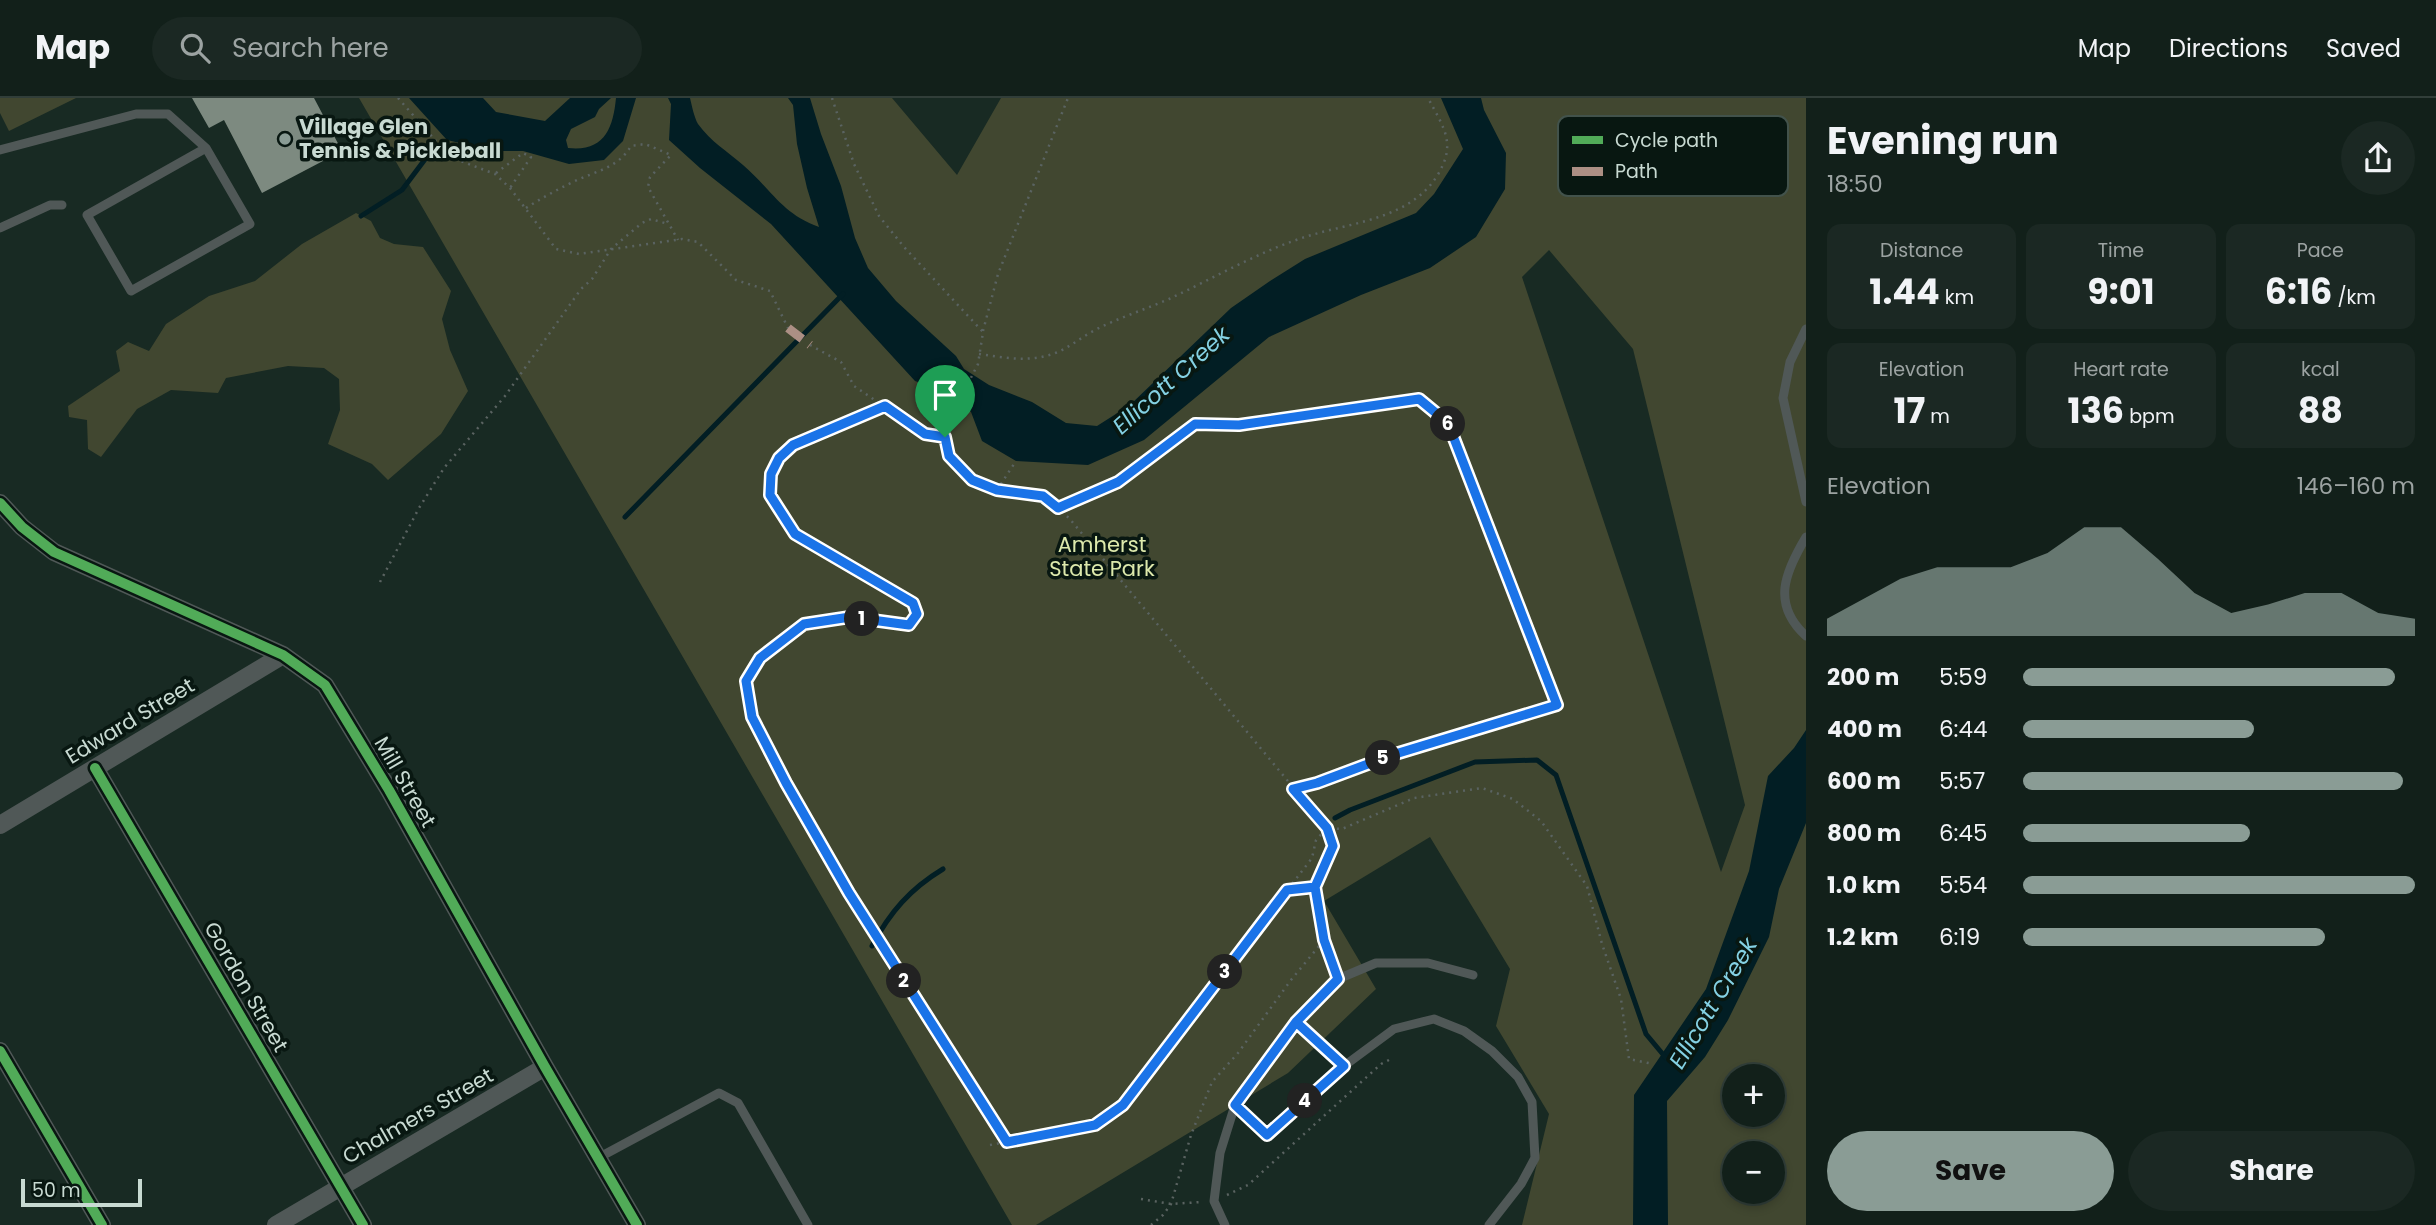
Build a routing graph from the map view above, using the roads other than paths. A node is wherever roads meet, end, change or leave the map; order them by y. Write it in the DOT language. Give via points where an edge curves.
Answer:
graph roads {
  1 [pos="206,148"];
  2 [pos="0,150"];
  3 [pos="62,205"];
  4 [pos="0,228"];
  5 [pos="1806,329"];
  6 [pos="1806,502"];
  7 [pos="0,503"];
  8 [pos="1806,537"];
  9 [pos="1806,636"];
  10 [pos="283,655"];
  11 [pos="95,768"];
  12 [pos="0,825"];
  13 [pos="1473,975"];
  14 [pos="1296,1022"];
  15 [pos="0,1051"];
  16 [pos="1344,1066"];
  17 [pos="545,1067"];
  18 [pos="1235,1105"];
  19 [pos="598,1158"];
  20 [pos="341,1188"];
  21 [pos="102,1225"];
  22 [pos="276,1225"];
  23 [pos="363,1225"];
  24 [pos="637,1225"];
  25 [pos="808,1225"];
  26 [pos="1225,1225"];
  27 [pos="1489,1225"];
  1 -- 1 [label="lane" via="88,215 131,291 250,224"];
  1 -- 2 [label="lane" via="168,114 136,114"];
  3 -- 4 [label="lane" via="50,205"];
  5 -- 6 [label="lane" via="1790,362 1783,398"];
  7 -- 10 [label="street, Mill Street" via="54,552"];
  8 -- 9 [label="lane" via="1783,594 1790,616"];
  10 -- 11 [label="street, Edward Street"];
  10 -- 17 [label="street, Mill Street" via="325,685"];
  11 -- 12 [label="street, Edward Street"];
  11 -- 20 [label="street, Gordon Street"];
  13 -- 14 [label="lane" via="1429,962 1376,962 1338,979"];
  14 -- 16 [label="lane"];
  14 -- 18 [label="lane"];
  15 -- 21 [label="street"];
  16 -- 18 [label="lane" via="1267,1135"];
  16 -- 27 [label="lane" via="1394,1029 1434,1019 1464,1031 1518,1077 1532,1102 1535,1158"];
  17 -- 19 [label="street, Mill Street"];
  17 -- 20 [label="street, Chalmers Street"];
  18 -- 26 [label="lane" via="1220,1153 1214,1201"];
  19 -- 24 [label="street, Mill Street"];
  19 -- 25 [label="lane" via="719,1093 738,1103"];
  20 -- 22 [label="street, Chalmers Street"];
  20 -- 23 [label="street, Gordon Street"];
}
